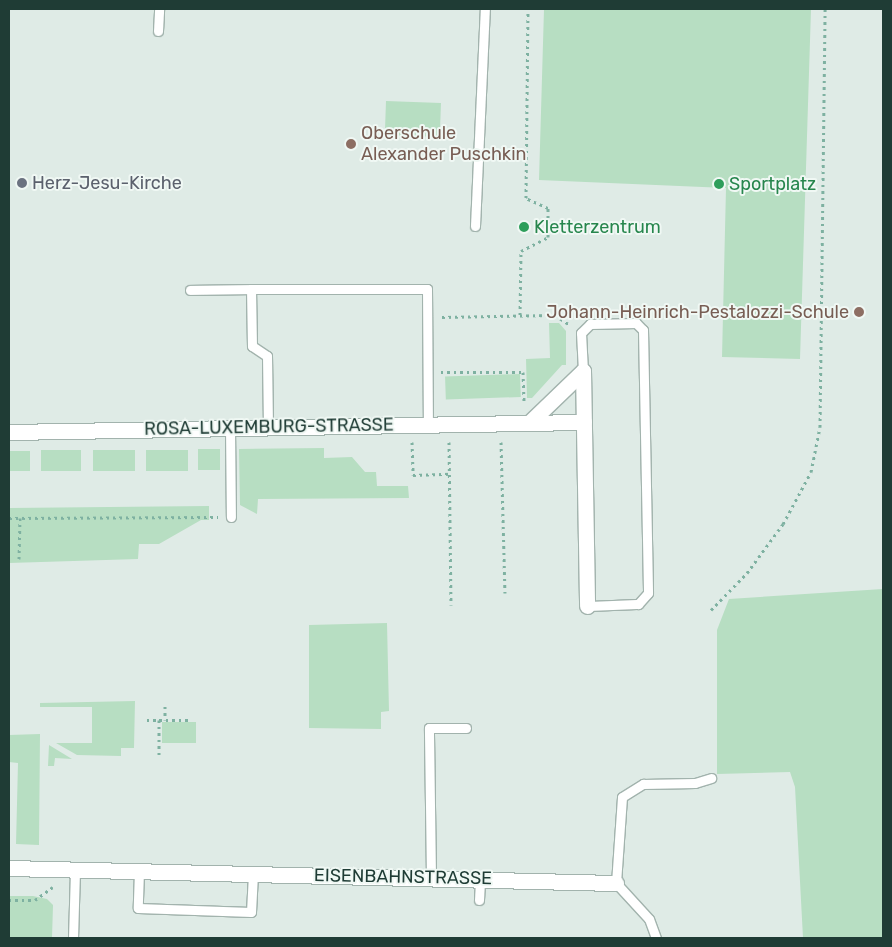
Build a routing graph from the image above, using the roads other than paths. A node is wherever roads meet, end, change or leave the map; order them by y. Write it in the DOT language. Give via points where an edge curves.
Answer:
graph roads {
  1 [pos="159,9"];
  2 [pos="485,9"];
  3 [pos="158,31"];
  4 [pos="475,226"];
  5 [pos="251,289"];
  6 [pos="190,290"];
  7 [pos="583,371"];
  8 [pos="584,422"];
  9 [pos="526,423"];
  10 [pos="428,425"];
  11 [pos="230,428"];
  12 [pos="268,428"];
  13 [pos="9,432"];
  14 [pos="231,517"];
  15 [pos="587,606"];
  16 [pos="466,728"];
  17 [pos="711,778"];
  18 [pos="9,868"];
  19 [pos="75,870"];
  20 [pos="139,871"];
  21 [pos="253,874"];
  22 [pos="431,877"];
  23 [pos="480,878"];
  24 [pos="616,883"];
  25 [pos="479,900"];
  26 [pos="649,919"];
  27 [pos="73,938"];
  28 [pos="651,938"];
  29 [pos="656,938"];
  1 -- 3 [label="lane"];
  2 -- 4 [label="lane"];
  5 -- 6 [label="lane"];
  5 -- 10 [label="lane" via="427,288"];
  5 -- 12 [label="lane" via="252,346 267,356"];
  7 -- 8 [label="street"];
  7 -- 9 [label="street"];
  7 -- 15 [label="lane" via="581,333 590,324 636,323 643,330 648,592 638,604"];
  8 -- 9 [label="street, ROSA-LUXEMBURG-STRASSE"];
  8 -- 15 [label="street"];
  9 -- 10 [label="street, ROSA-LUXEMBURG-STRASSE"];
  10 -- 12 [label="street, ROSA-LUXEMBURG-STRASSE"];
  11 -- 12 [label="street, ROSA-LUXEMBURG-STRASSE"];
  11 -- 13 [label="street, ROSA-LUXEMBURG-STRASSE"];
  11 -- 14 [label="lane"];
  16 -- 22 [label="lane" via="429,728"];
  17 -- 24 [label="lane" via="695,783 643,784 622,797"];
  18 -- 19 [label="street, EISENBAHNSTRASSE"];
  19 -- 20 [label="street, EISENBAHNSTRASSE"];
  19 -- 27 [label="lane"];
  20 -- 21 [label="street, EISENBAHNSTRASSE"];
  20 -- 21 [label="lane" via="138,908 252,912"];
  21 -- 22 [label="street, EISENBAHNSTRASSE"];
  22 -- 23 [label="street, EISENBAHNSTRASSE"];
  23 -- 24 [label="street, EISENBAHNSTRASSE"];
  23 -- 25 [label="lane"];
  24 -- 26 [label="lane"];
  26 -- 28 [label="lane"];
  26 -- 29 [label="lane"];
}
